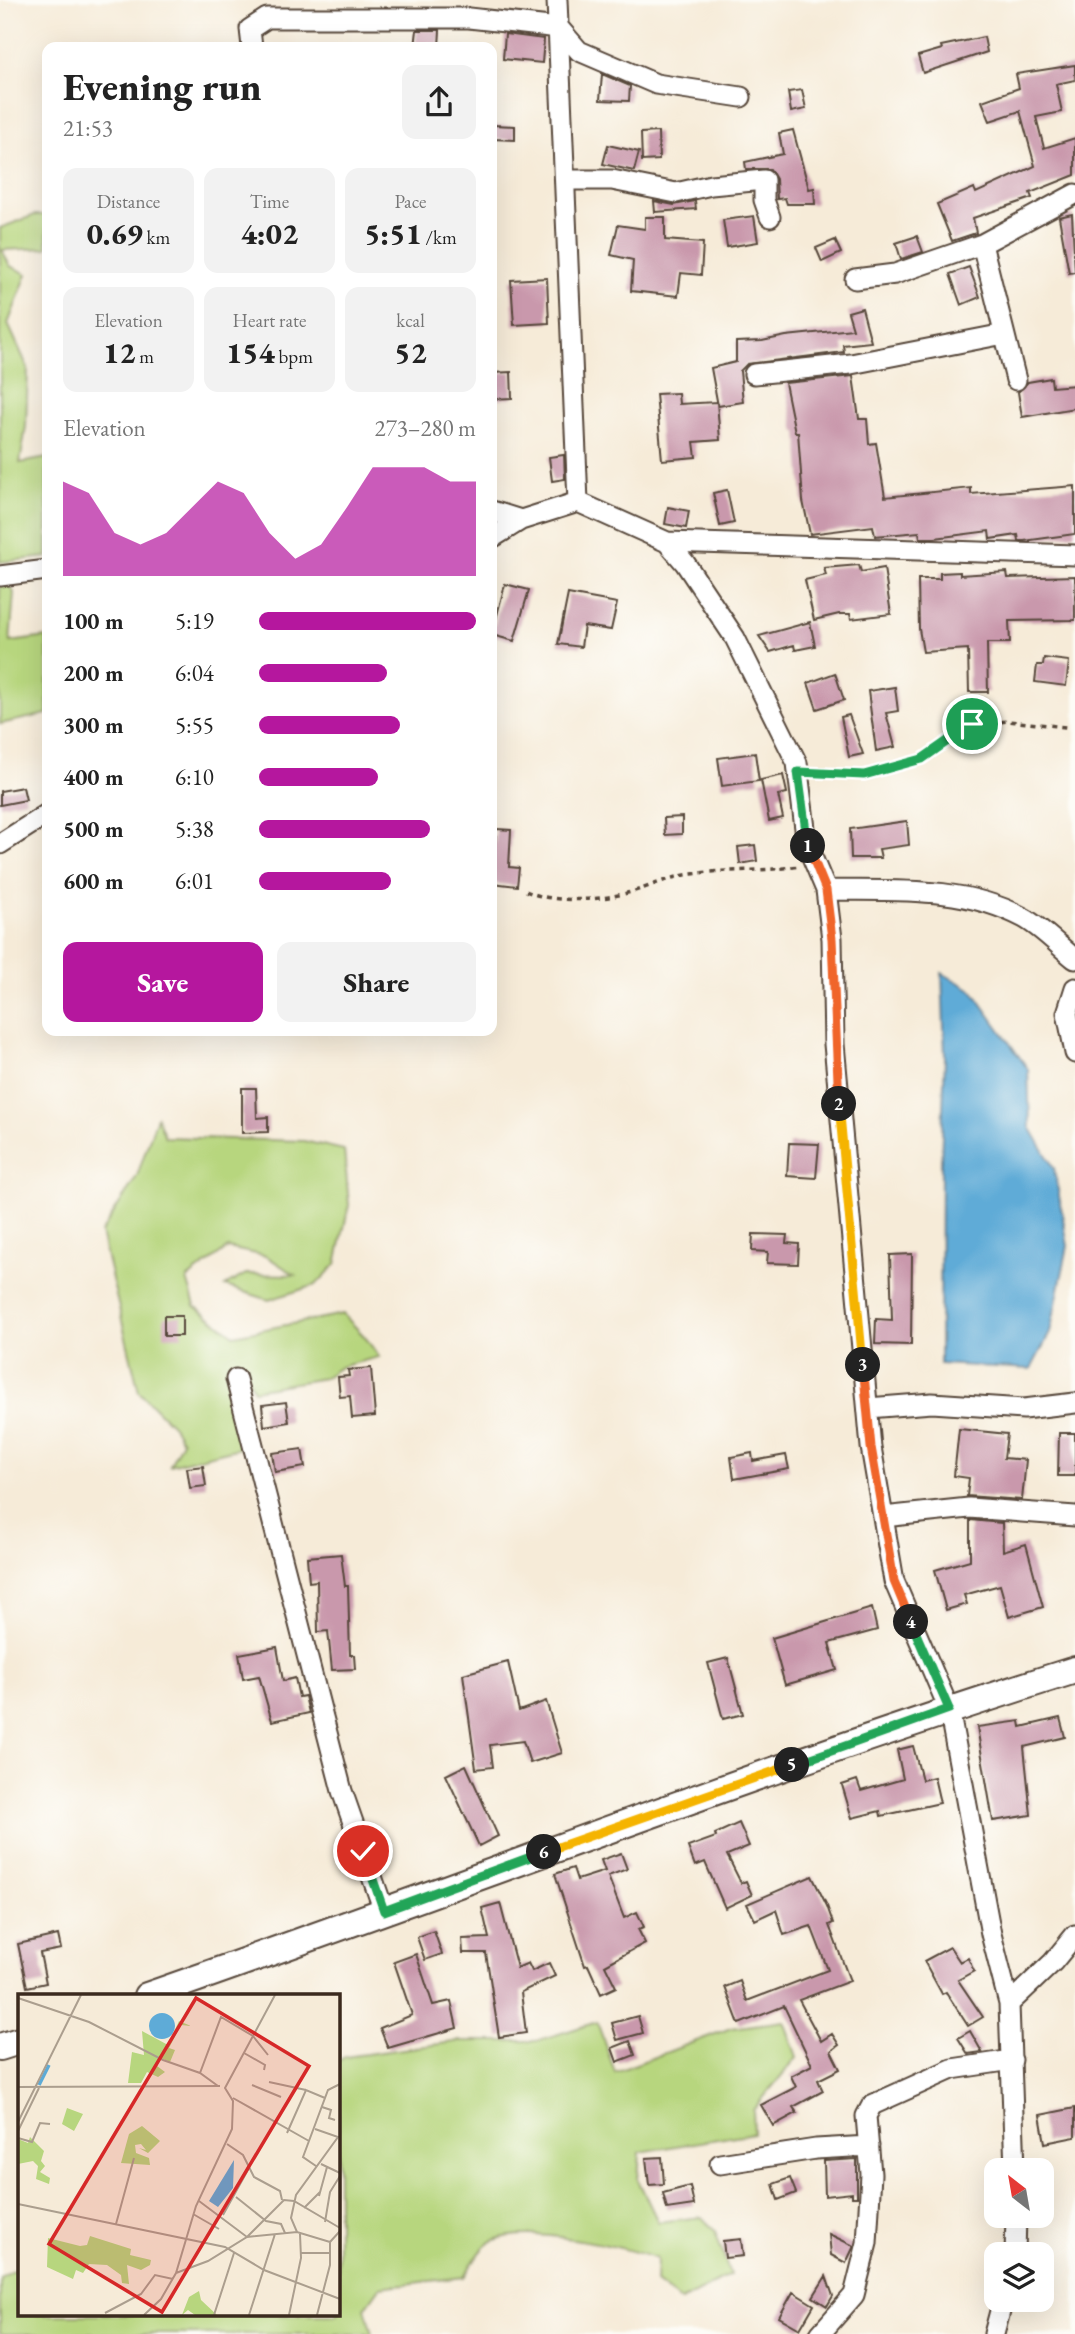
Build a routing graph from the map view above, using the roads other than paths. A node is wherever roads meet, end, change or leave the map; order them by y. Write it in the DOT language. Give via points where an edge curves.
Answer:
graph roads {
  1 [pos="557,0"];
  2 [pos="559,28"];
  3 [pos="251,42"];
  4 [pos="741,97"];
  5 [pos="566,180"];
  6 [pos="1075,194"];
  7 [pos="770,216"];
  8 [pos="982,244"];
  9 [pos="855,279"];
  10 [pos="1004,334"];
  11 [pos="754,374"];
  12 [pos="1016,380"];
  13 [pos="578,502"];
  14 [pos="497,513"];
  15 [pos="521,520"];
  16 [pos="497,535"];
  17 [pos="667,542"];
  18 [pos="1075,555"];
  19 [pos="42,571"];
  20 [pos="0,576"];
  21 [pos="42,817"];
  22 [pos="0,844"];
  23 [pos="826,890"];
  24 [pos="1075,959"];
  25 [pos="1075,988"];
  26 [pos="1075,1053"];
  27 [pos="236,1379"];
  28 [pos="1075,1403"];
  29 [pos="868,1408"];
  30 [pos="1075,1516"];
  31 [pos="883,1517"];
  32 [pos="1075,1670"];
  33 [pos="949,1709"];
  34 [pos="384,1911"];
  35 [pos="1075,1936"];
  36 [pos="153,1994"];
  37 [pos="1009,2004"];
  38 [pos="18,2041"];
  39 [pos="0,2048"];
  40 [pos="1013,2060"];
  41 [pos="869,2146"];
  42 [pos="1015,2158"];
  43 [pos="720,2164"];
  44 [pos="1000,2312"];
  45 [pos="820,2334"];
  46 [pos="994,2334"];
  1 -- 2 [label="street"];
  2 -- 3 [label="street" via="469,18 267,18 250,29"];
  2 -- 4 [label="street" via="579,51 656,84"];
  2 -- 5 [label="street"];
  5 -- 7 [label="street" via="612,180 676,193 764,180"];
  5 -- 13 [label="street"];
  6 -- 8 [label="street"];
  8 -- 9 [label="street" via="895,274"];
  8 -- 10 [label="street"];
  10 -- 11 [label="street" via="851,364"];
  10 -- 12 [label="street"];
  13 -- 15 [label="street"];
  13 -- 17 [label="street"];
  14 -- 15 [label="street"];
  15 -- 16 [label="street"];
  17 -- 18 [label="street"];
  17 -- 23 [label="street" via="735,638 797,763 807,845"];
  19 -- 20 [label="street"];
  21 -- 22 [label="street"];
  23 -- 24 [label="street" via="930,891 985,900 1026,919"];
  23 -- 29 [label="street" via="834,1044"];
  25 -- 26 [label="street" via="1067,1013"];
  27 -- 34 [label="street" via="342,1791"];
  28 -- 29 [label="street" via="1024,1409 932,1403"];
  29 -- 31 [label="street"];
  30 -- 31 [label="street" via="969,1508"];
  31 -- 33 [label="street" via="894,1581"];
  32 -- 33 [label="main road"];
  33 -- 34 [label="main road"];
  33 -- 37 [label="street" via="991,1934"];
  34 -- 36 [label="main road"];
  35 -- 37 [label="street"];
  37 -- 40 [label="street"];
  38 -- 39 [label="main road"];
  40 -- 41 [label="street" via="952,2069 872,2105 866,2116"];
  40 -- 42 [label="street"];
  41 -- 43 [label="street"];
  41 -- 45 [label="street" via="867,2243 854,2295"];
  44 -- 46 [label="street"];
}
